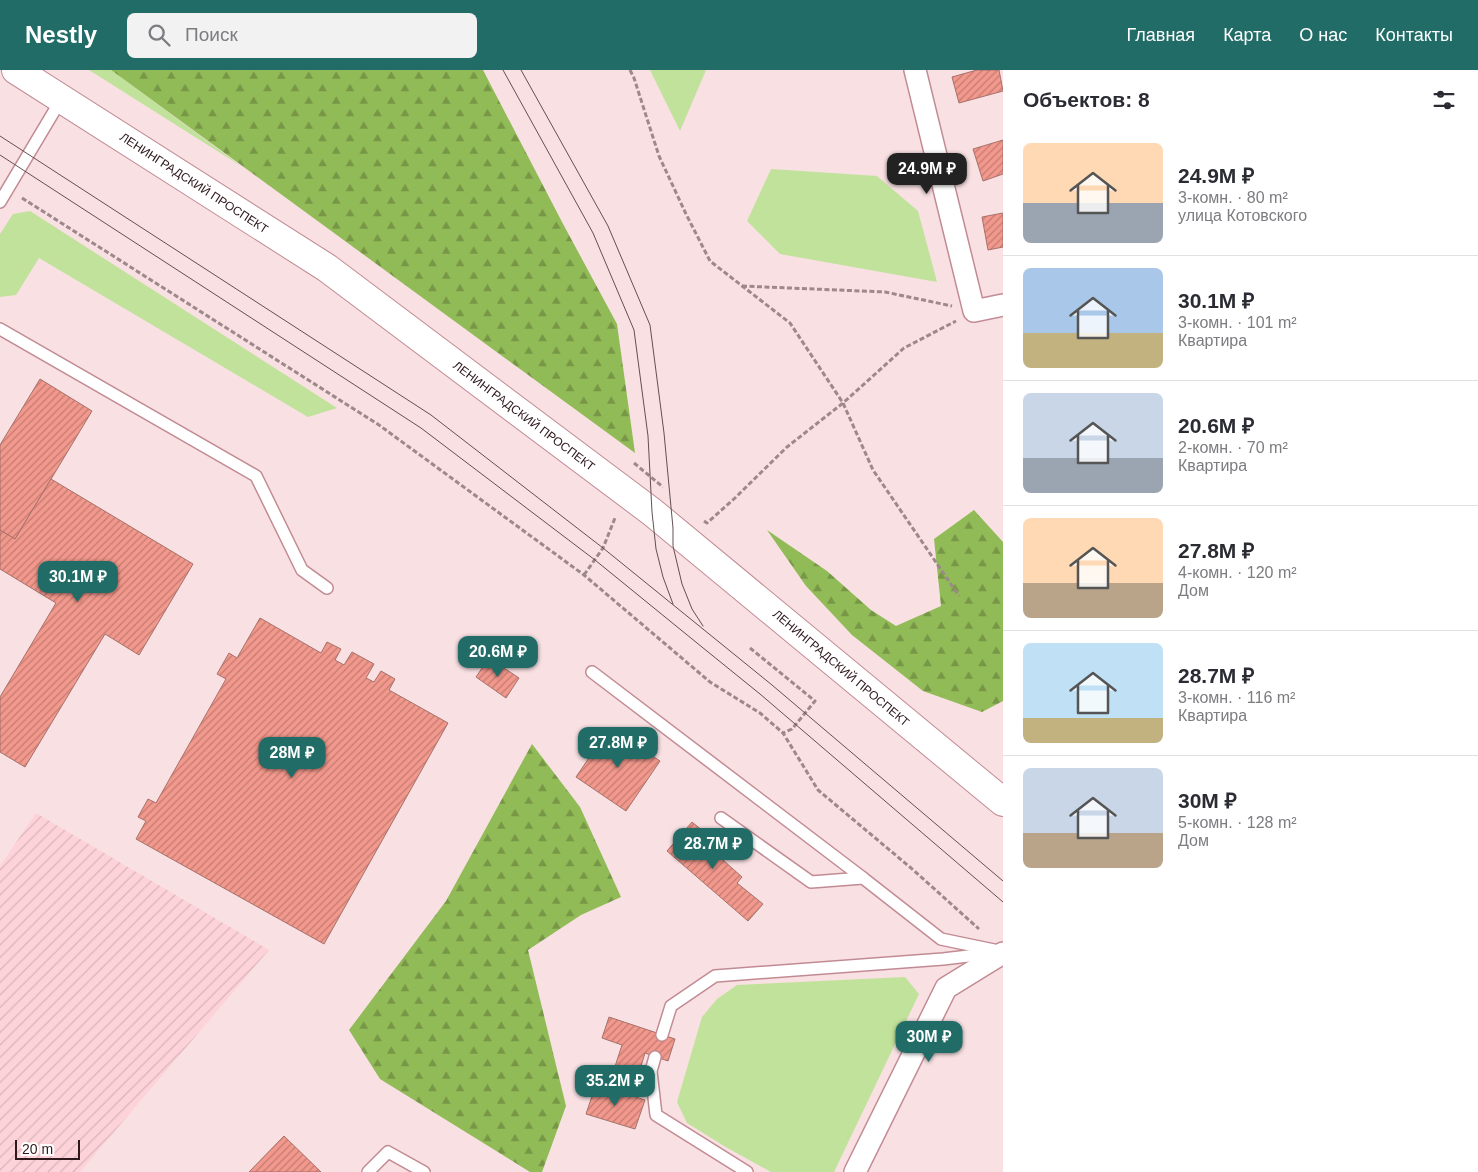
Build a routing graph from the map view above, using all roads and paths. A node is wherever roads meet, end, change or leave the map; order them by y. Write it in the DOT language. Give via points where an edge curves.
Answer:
graph roads {
  1 [pos="16,70"];
  2 [pos="630,70"];
  3 [pos="914,70"];
  4 [pos="62,98"];
  5 [pos="8,189"];
  6 [pos="0,202"];
  7 [pos="742,286"];
  8 [pos="1003,305"];
  9 [pos="974,311"];
  10 [pos="0,329"];
  11 [pos="843,403"];
  12 [pos="615,518"];
  13 [pos="707,523"];
  14 [pos="584,575"];
  15 [pos="327,588"];
  16 [pos="959,596"];
  17 [pos="750,648"];
  18 [pos="592,672"];
  19 [pos="783,733"];
  20 [pos="1003,802"];
  21 [pos="721,818"];
  22 [pos="863,878"];
  23 [pos="982,932"];
  24 [pos="1003,952"];
  25 [pos="662,1035"];
  26 [pos="655,1057"];
  27 [pos="368,1172"];
  28 [pos="424,1172"];
  29 [pos="746,1172"];
  30 [pos="855,1172"];
  1 -- 4 [label="main road, ЛЕНИНГРАДСКИЙ ПРОСПЕКТ"];
  2 -- 7 [label="path" via="659,156 710,261"];
  3 -- 9 [label="street"];
  4 -- 5 [label="lane"];
  4 -- 20 [label="main road, ЛЕНИНГРАДСКИЙ ПРОСПЕКТ" via="327,268 652,512"];
  5 -- 6 [label="lane"];
  5 -- 14 [label="path" via="379,425"];
  7 -- 9 [label="path" via="885,292"];
  7 -- 11 [label="path" via="790,324"];
  8 -- 9 [label="street"];
  9 -- 11 [label="path" via="904,348"];
  10 -- 15 [label="lane" via="256,476 302,570"];
  11 -- 13 [label="path" via="787,447"];
  11 -- 16 [label="path" via="873,470"];
  12 -- 14 [label="path" via="603,548"];
  14 -- 19 [label="path" via="710,682 760,713"];
  17 -- 19 [label="path" via="815,701 792,728"];
  18 -- 22 [label="lane"];
  19 -- 23 [label="path" via="818,790"];
  21 -- 22 [label="lane" via="811,882"];
  22 -- 24 [label="lane" via="941,939"];
  24 -- 25 [label="lane" via="715,976 672,1006"];
  24 -- 30 [label="street" via="946,988"];
  26 -- 29 [label="lane" via="651,1071 656,1116"];
  27 -- 28 [label="lane" via="388,1152"];
}
